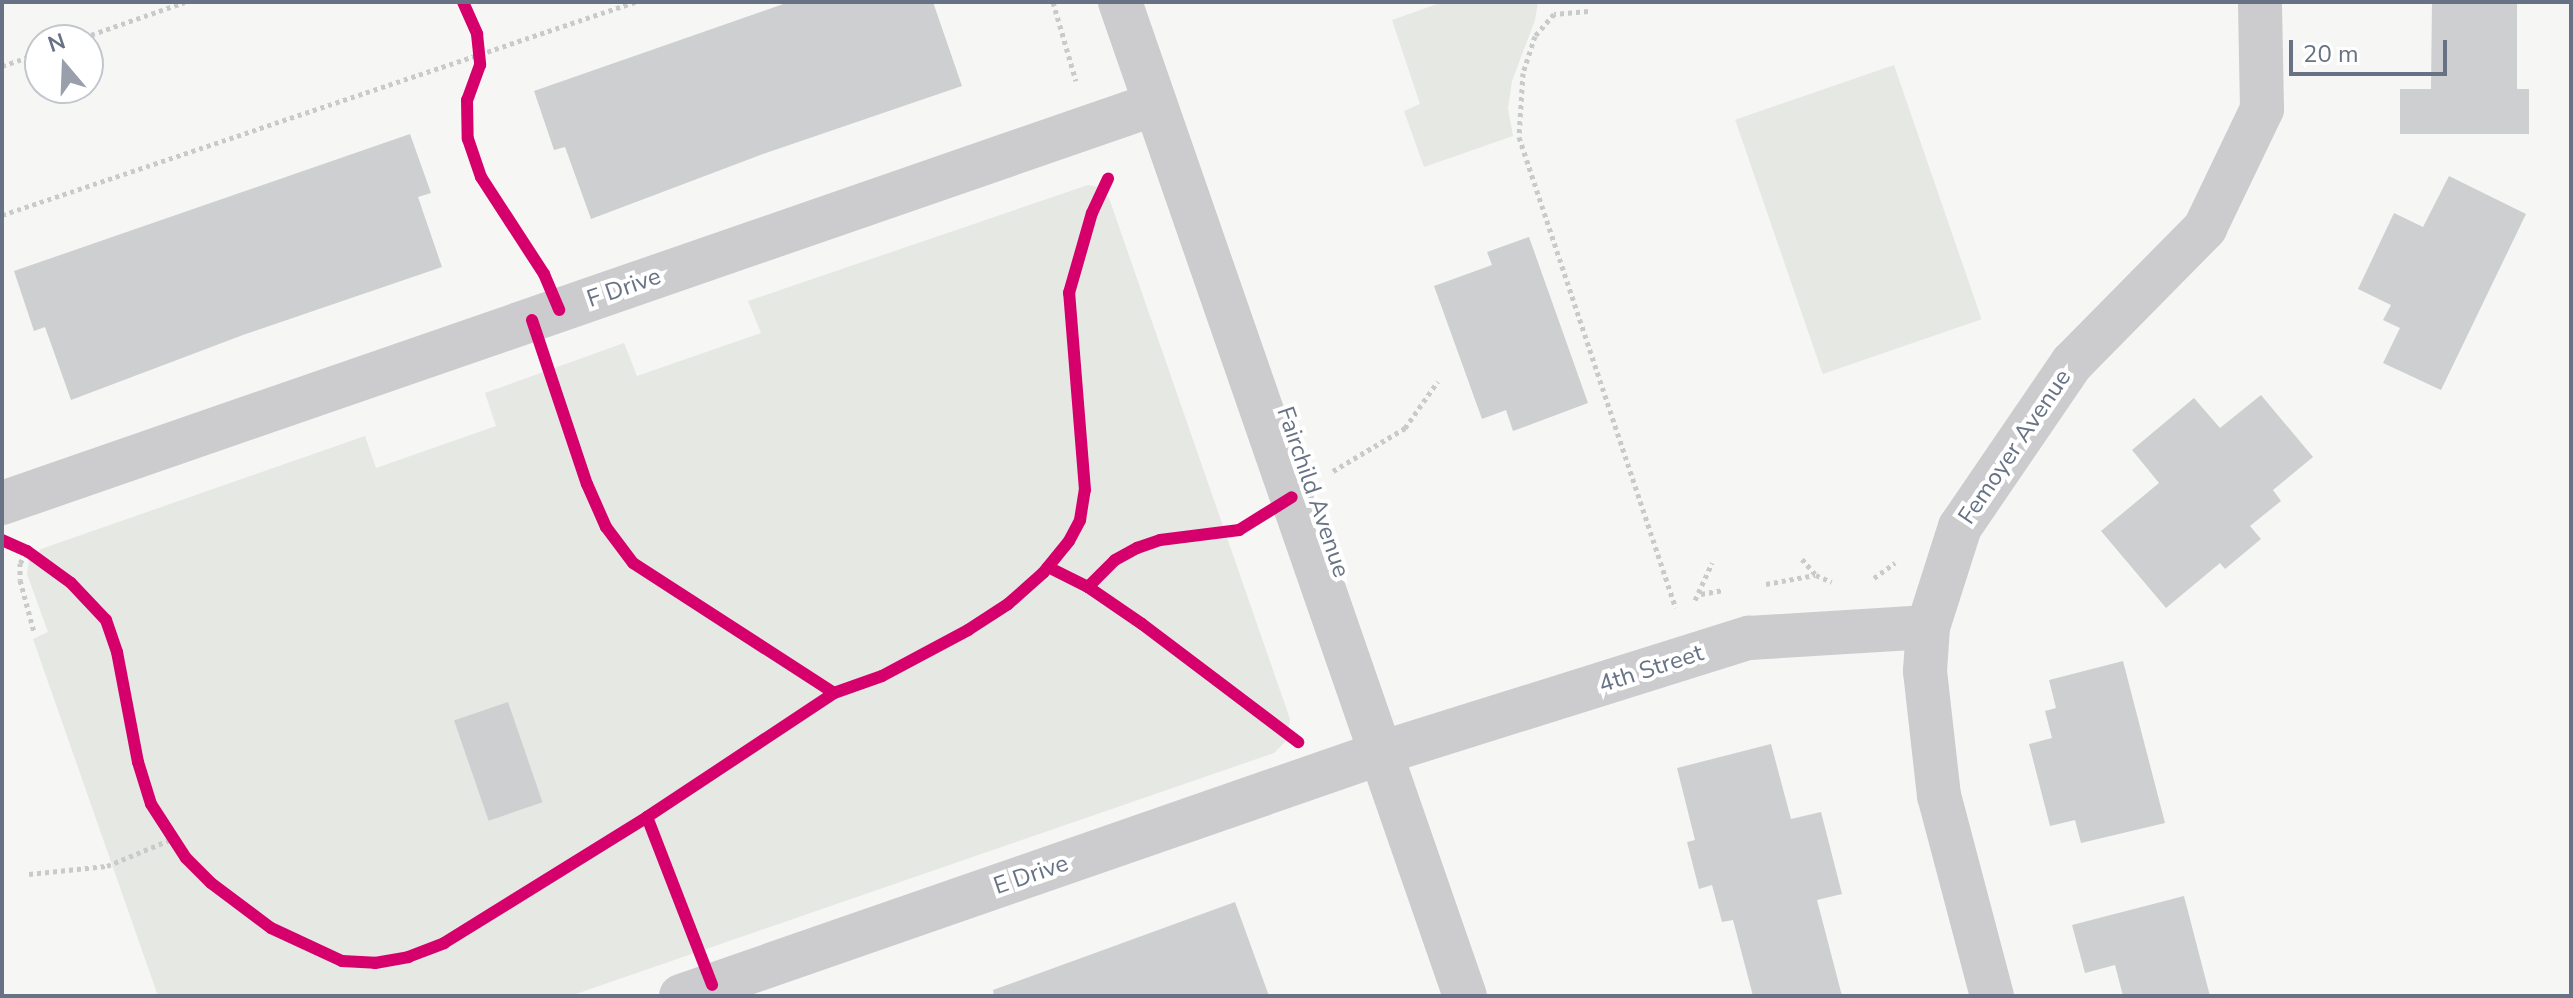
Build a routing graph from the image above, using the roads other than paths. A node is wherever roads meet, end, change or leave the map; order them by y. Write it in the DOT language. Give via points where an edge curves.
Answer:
graph roads {
  1 [pos="1120,2"];
  2 [pos="2260,2"];
  3 [pos="1155,104"];
  4 [pos="2,503"];
  5 [pos="1928,627"];
  6 [pos="1381,753"];
  7 [pos="681,996"];
  8 [pos="1465,996"];
  9 [pos="1992,996"];
  1 -- 3 [label="street, Fairchild Avenue"];
  2 -- 5 [label="street, Femoyer Avenue" via="2262,109 2205,228 2072,363 1960,527"];
  3 -- 4 [label="street, F Drive"];
  3 -- 6 [label="street, Fairchild Avenue"];
  5 -- 6 [label="street, 4th Street" via="1749,638"];
  5 -- 9 [label="street, Femoyer Avenue" via="1925,671 1939,796"];
  6 -- 7 [label="street, E Drive"];
  6 -- 8 [label="street, Fairchild Avenue"];
}
